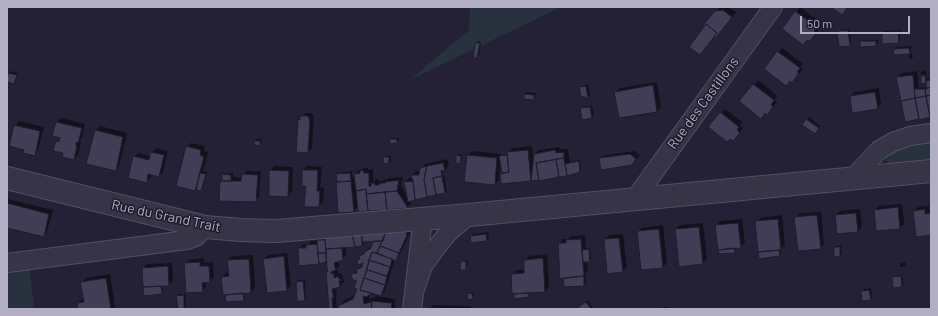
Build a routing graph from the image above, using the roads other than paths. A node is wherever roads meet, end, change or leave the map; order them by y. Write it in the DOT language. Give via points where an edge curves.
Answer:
graph roads {
  1 [pos="773,7"];
  2 [pos="931,133"];
  3 [pos="931,171"];
  4 [pos="7,178"];
  5 [pos="852,179"];
  6 [pos="634,200"];
  7 [pos="469,215"];
  8 [pos="430,218"];
  9 [pos="205,227"];
  10 [pos="436,248"];
  11 [pos="7,263"];
  12 [pos="413,300"];
  1 -- 6 [label="street, Rue des Castillons"];
  2 -- 5 [label="street" via="910,136 879,150"];
  3 -- 5 [label="street, Rue du Grand Trait"];
  4 -- 9 [label="street, Rue du Grand Trait"];
  5 -- 6 [label="street, Rue du Grand Trait"];
  6 -- 7 [label="street, Rue du Grand Trait"];
  7 -- 8 [label="street, Rue du Grand Trait"];
  7 -- 10 [label="street" via="448,233"];
  8 -- 9 [label="street, Rue du Grand Trait" via="276,231"];
  8 -- 10 [label="street" via="438,231"];
  8 -- 12 [label="street"];
  9 -- 11 [label="street" via="196,237 187,240"];
  10 -- 12 [label="street" via="423,266"];
}
